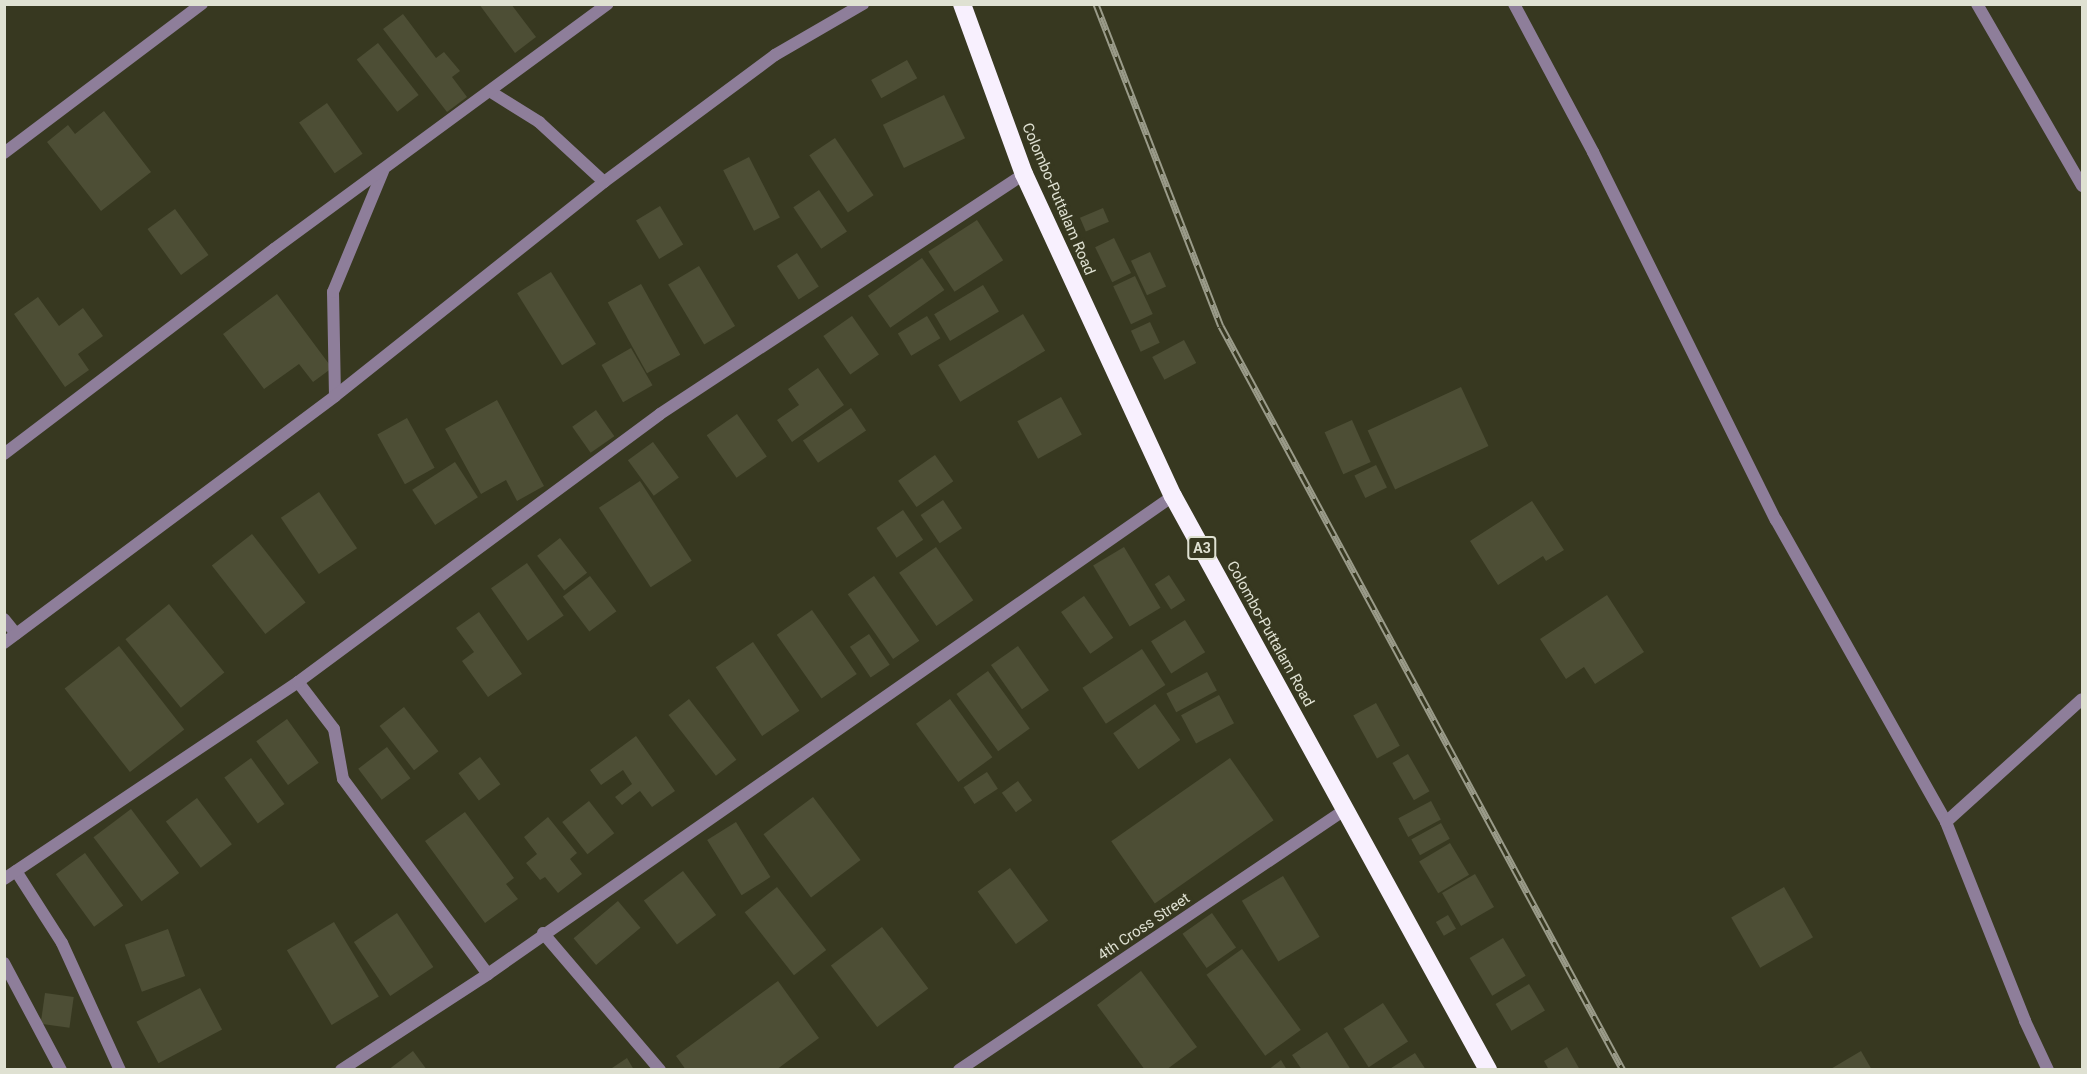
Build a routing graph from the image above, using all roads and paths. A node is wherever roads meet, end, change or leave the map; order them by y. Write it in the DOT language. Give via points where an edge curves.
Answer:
graph roads {
  1 [pos="202,4"];
  2 [pos="608,4"];
  3 [pos="863,4"];
  4 [pos="962,4"];
  5 [pos="1514,4"];
  6 [pos="1977,4"];
  7 [pos="491,92"];
  8 [pos="4,153"];
  9 [pos="383,171"];
  10 [pos="1024,174"];
  11 [pos="604,182"];
  12 [pos="2082,186"];
  13 [pos="334,396"];
  14 [pos="4,454"];
  15 [pos="1173,496"];
  16 [pos="4,619"];
  17 [pos="16,634"];
  18 [pos="4,643"];
  19 [pos="298,682"];
  20 [pos="2082,699"];
  21 [pos="1346,809"];
  22 [pos="1946,822"];
  23 [pos="16,871"];
  24 [pos="4,879"];
  25 [pos="543,933"];
  26 [pos="4,963"];
  27 [pos="488,974"];
  28 [pos="61,1070"];
  29 [pos="120,1070"];
  30 [pos="341,1070"];
  31 [pos="660,1070"];
  32 [pos="959,1070"];
  33 [pos="1488,1070"];
  34 [pos="2048,1070"];
  1 -- 8 [label="street"];
  2 -- 7 [label="street"];
  3 -- 11 [label="street" via="774,55"];
  4 -- 10 [label="highway, Colombo-Puttalam Road / A3"];
  5 -- 22 [label="street" via="1593,152 1776,520"];
  6 -- 12 [label="street"];
  7 -- 9 [label="street"];
  7 -- 11 [label="street" via="540,122"];
  9 -- 13 [label="street" via="333,292"];
  9 -- 14 [label="street"];
  10 -- 15 [label="highway, Colombo-Puttalam Road / A3"];
  10 -- 19 [label="street" via="660,414"];
  11 -- 13 [label="street"];
  13 -- 17 [label="street"];
  15 -- 21 [label="highway, Colombo-Puttalam Road / A3"];
  15 -- 25 [label="street"];
  16 -- 17 [label="street"];
  17 -- 18 [label="street"];
  19 -- 23 [label="street"];
  19 -- 27 [label="street" via="333,729 343,779"];
  20 -- 22 [label="street"];
  21 -- 32 [label="street, 4th Cross Street"];
  21 -- 33 [label="highway, Colombo-Puttalam Road / A3"];
  22 -- 34 [label="street"];
  23 -- 24 [label="street"];
  23 -- 29 [label="street" via="62,944"];
  25 -- 27 [label="street"];
  25 -- 31 [label="street"];
  26 -- 28 [label="street"];
  27 -- 30 [label="street"];
}
